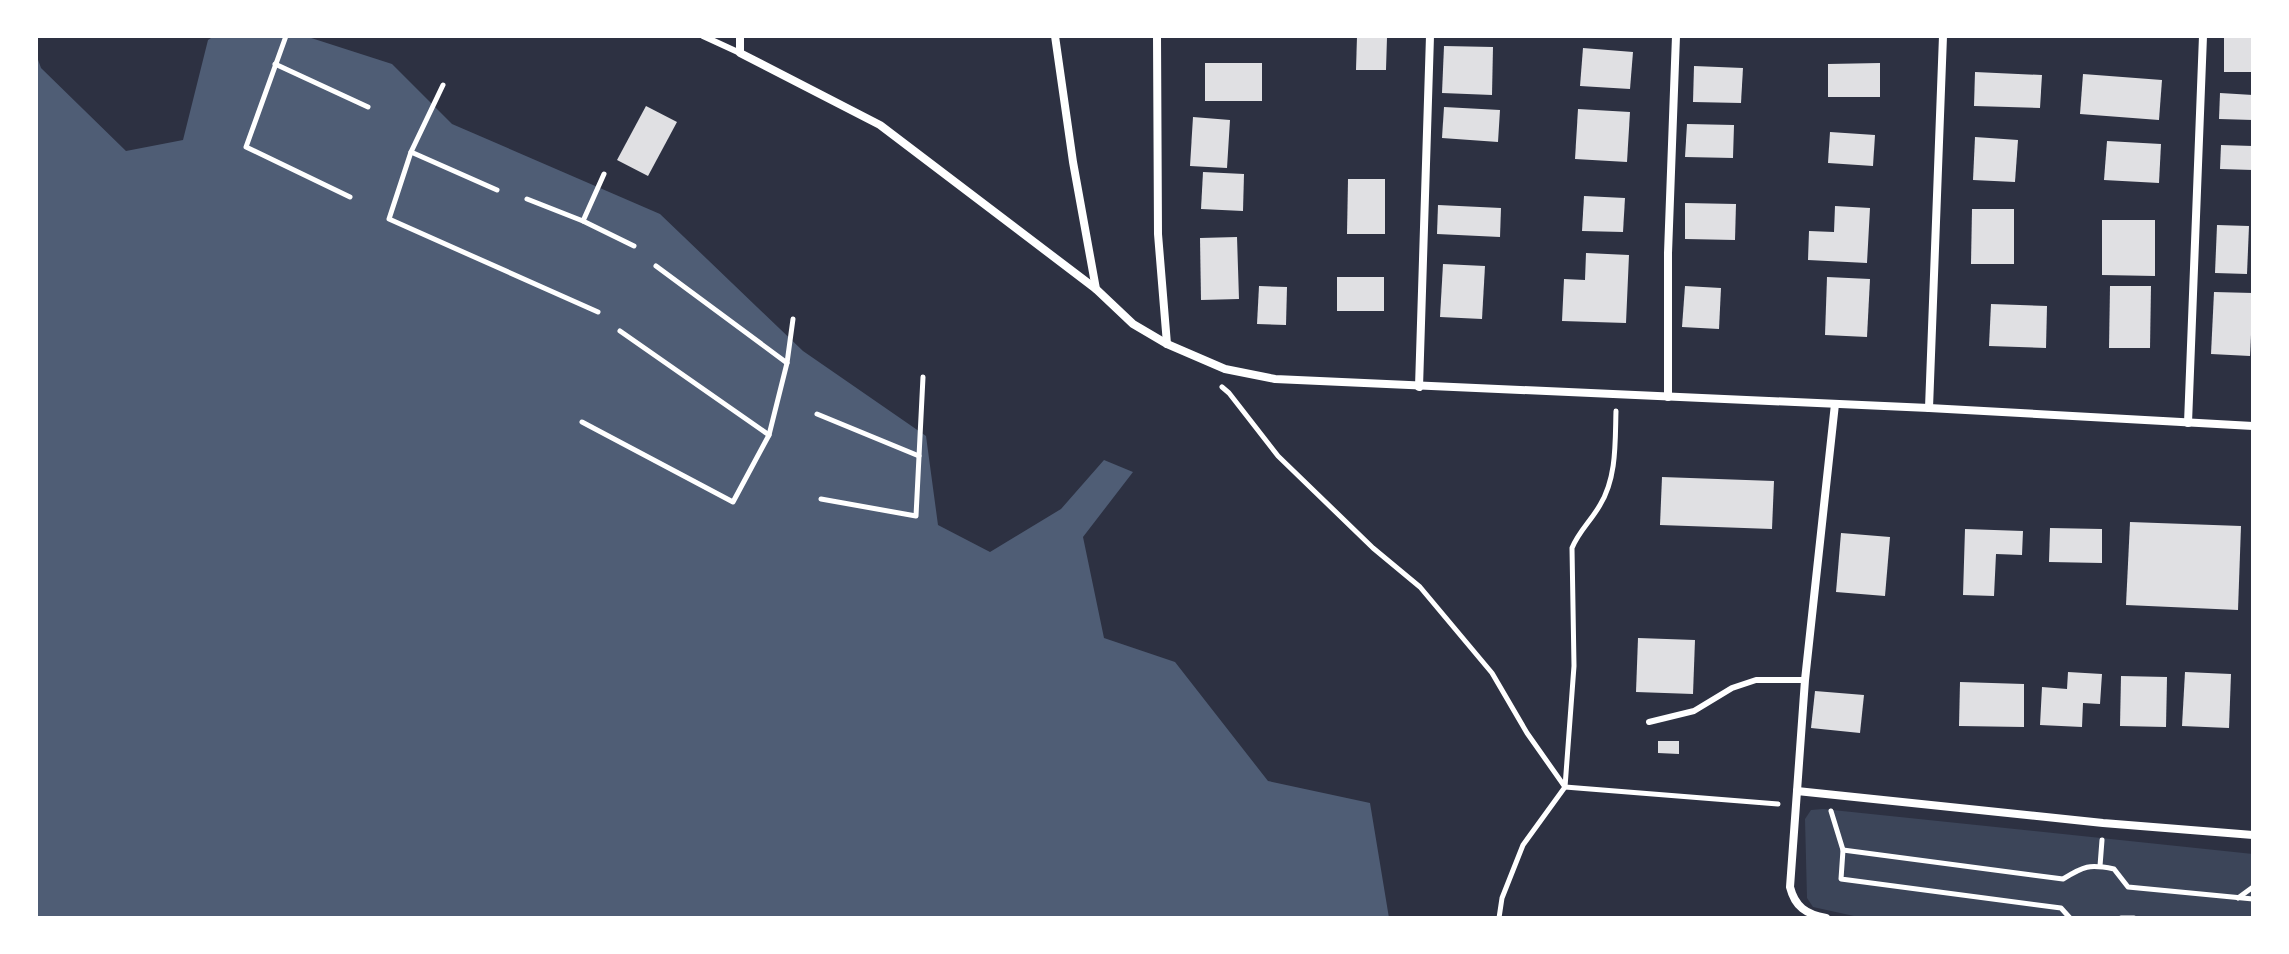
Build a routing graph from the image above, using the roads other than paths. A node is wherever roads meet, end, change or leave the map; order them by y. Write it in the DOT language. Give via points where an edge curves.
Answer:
graph roads {
  1 [pos="703,36"];
  2 [pos="740,36"];
  3 [pos="1055,36"];
  4 [pos="1157,36"];
  5 [pos="1430,36"];
  6 [pos="1676,36"];
  7 [pos="1943,36"];
  8 [pos="2203,36"];
  9 [pos="740,53"];
  10 [pos="1096,289"];
  11 [pos="1167,344"];
  12 [pos="1419,387"];
  13 [pos="1668,397"];
  14 [pos="1835,404"];
  15 [pos="1929,408"];
  16 [pos="2188,423"];
  17 [pos="2253,426"];
  18 [pos="1805,680"];
  19 [pos="1649,722"];
  20 [pos="1797,791"];
  21 [pos="2253,835"];
  22 [pos="1826,918"];
  1 -- 9 [label="lane"];
  2 -- 9 [label="street"];
  3 -- 10 [label="street"];
  4 -- 11 [label="street" via="1158,234"];
  5 -- 12 [label="street"];
  6 -- 13 [label="street"];
  7 -- 15 [label="street"];
  8 -- 16 [label="street"];
  9 -- 10 [label="street" via="880,125"];
  10 -- 11 [label="street" via="1133,324"];
  11 -- 12 [label="street" via="1225,369 1275,379"];
  12 -- 13 [label="street"];
  13 -- 14 [label="street"];
  14 -- 15 [label="street"];
  14 -- 18 [label="street"];
  15 -- 16 [label="street"];
  16 -- 17 [label="street"];
  18 -- 19 [label="lane" via="1756,680 1694,711"];
  18 -- 20 [label="street"];
  20 -- 21 [label="street"];
  20 -- 22 [label="street" via="1790,887 1803,911"];
}
